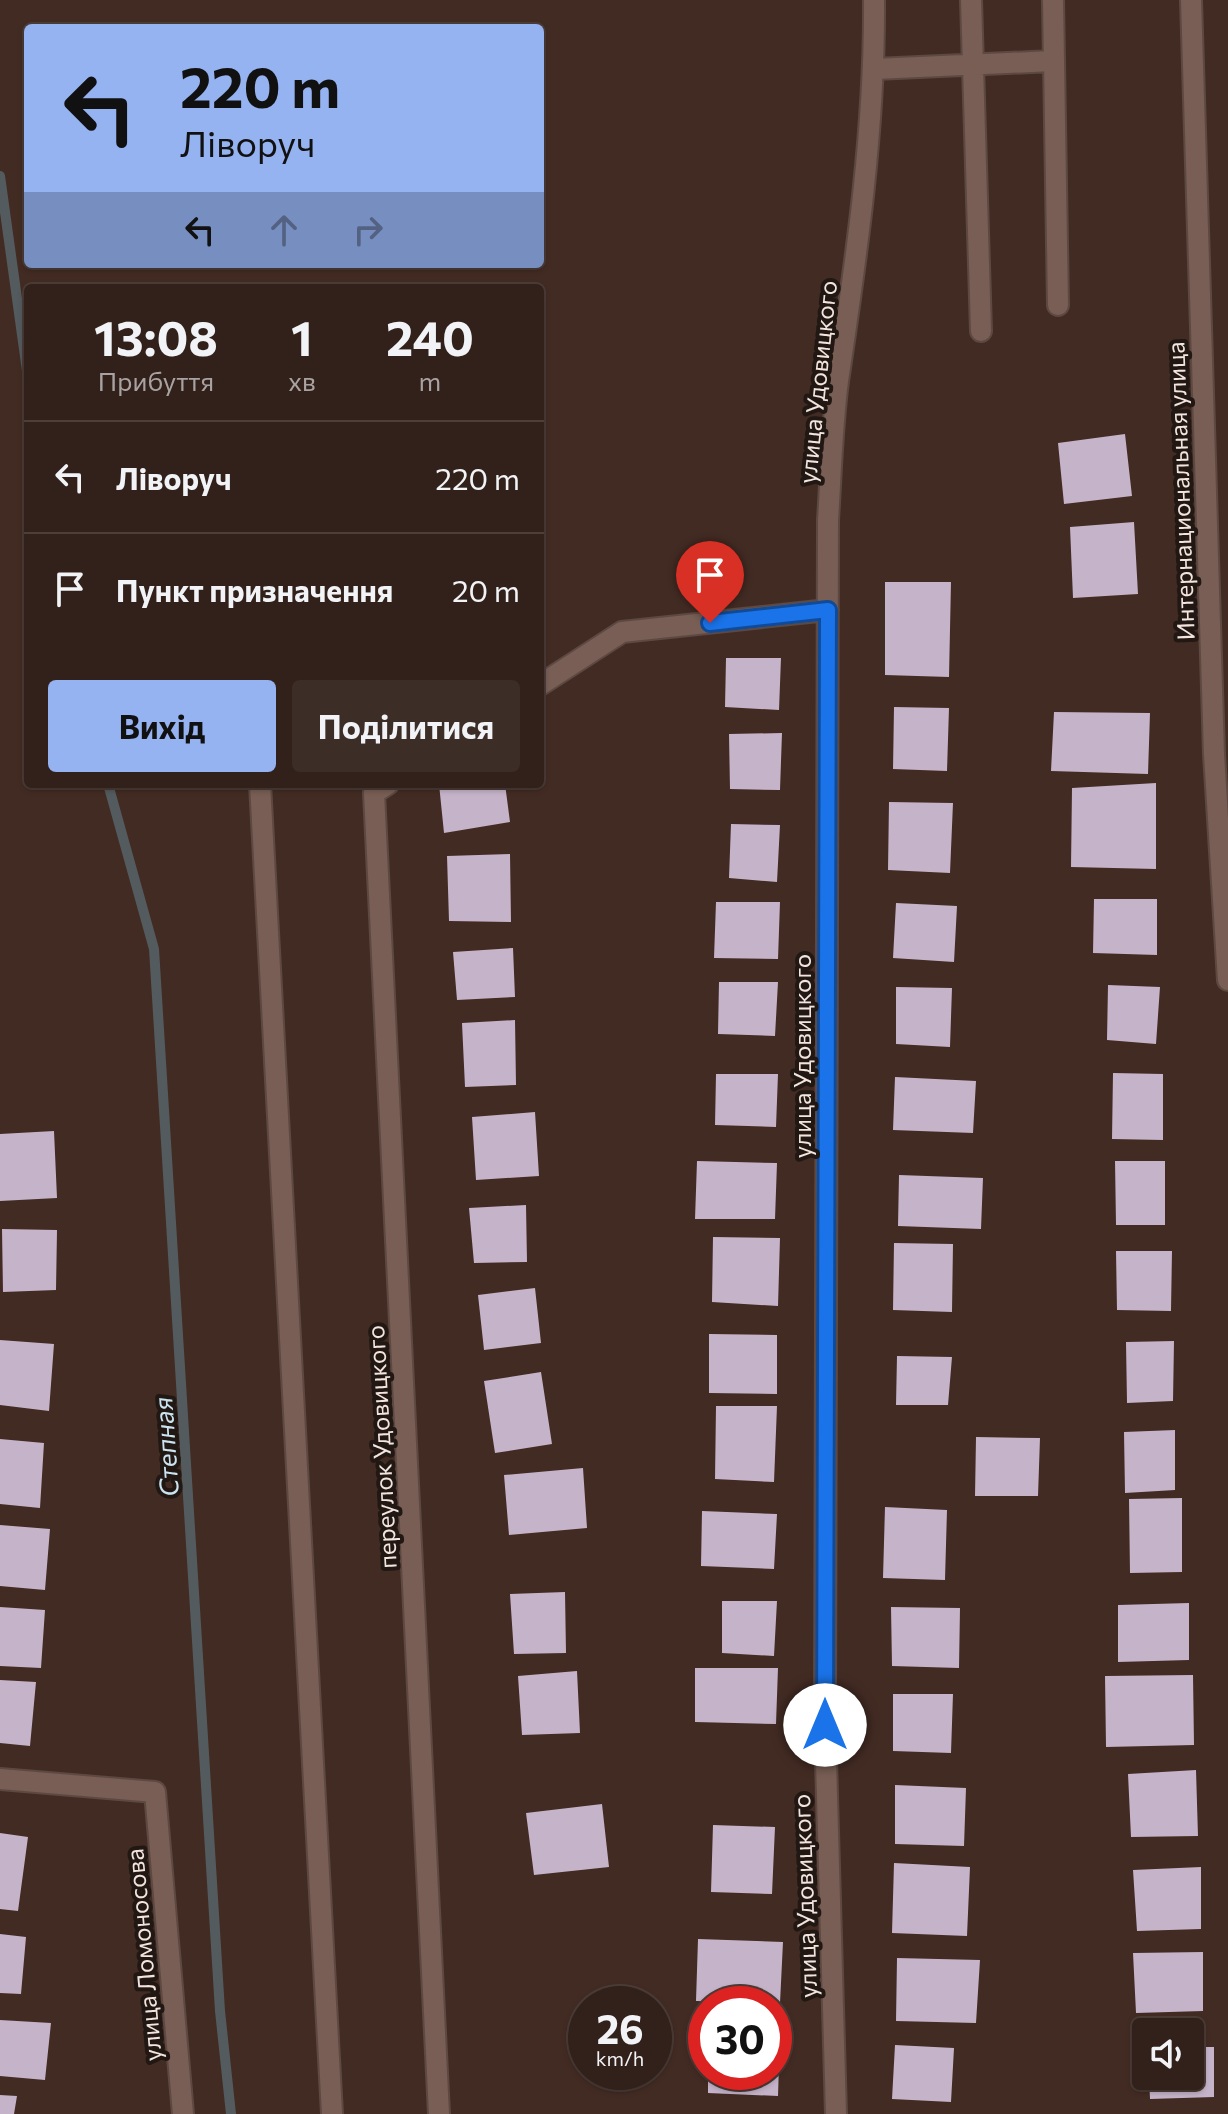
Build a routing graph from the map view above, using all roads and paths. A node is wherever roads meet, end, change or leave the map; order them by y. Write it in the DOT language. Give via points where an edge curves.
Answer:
graph roads {
  1 [pos="874,0"];
  2 [pos="971,0"];
  3 [pos="1053,0"];
  4 [pos="1191,0"];
  5 [pos="1053,61"];
  6 [pos="974,65"];
  7 [pos="875,69"];
  8 [pos="1058,305"];
  9 [pos="981,331"];
  10 [pos="828,610"];
  11 [pos="544,682"];
  12 [pos="260,788"];
  13 [pos="382,788"];
  14 [pos="1228,980"];
  15 [pos="0,1779"];
  16 [pos="183,2114"];
  17 [pos="332,2114"];
  18 [pos="439,2114"];
  19 [pos="836,2114"];
  1 -- 7 [label="street, улица Удовицкого"];
  2 -- 6 [label="street"];
  3 -- 5 [label="street"];
  4 -- 14 [label="street, Интернациональная улица" via="1214,754"];
  5 -- 6 [label="street"];
  5 -- 8 [label="street"];
  6 -- 7 [label="street"];
  6 -- 9 [label="street"];
  7 -- 10 [label="street, улица Удовицкого" via="853,297 838,383"];
  10 -- 11 [label="street" via="622,632"];
  10 -- 19 [label="street, улица Удовицкого" via="825,1725"];
  12 -- 17 [label="street"];
  13 -- 18 [label="street, переулок Удовицкого" via="374,793"];
  15 -- 16 [label="street, улица Ломоносова" via="155,1792"];
}
